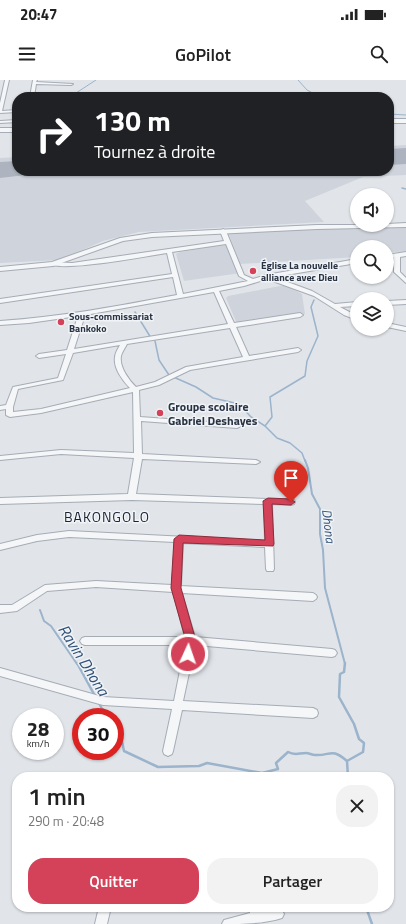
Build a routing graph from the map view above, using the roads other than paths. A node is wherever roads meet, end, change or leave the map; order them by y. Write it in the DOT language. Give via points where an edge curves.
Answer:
graph roads {
  1 [pos="7,80"];
  2 [pos="53,81"];
  3 [pos="34,82"];
  4 [pos="71,84"];
  5 [pos="0,90"];
  6 [pos="5,90"];
  7 [pos="33,92"];
  8 [pos="12,111"];
  9 [pos="0,112"];
  10 [pos="12,121"];
  11 [pos="394,121"];
  12 [pos="406,121"];
  13 [pos="0,122"];
  14 [pos="0,130"];
  15 [pos="12,130"];
  16 [pos="406,225"];
  17 [pos="223,231"];
  18 [pos="227,242"];
  19 [pos="169,251"];
  20 [pos="406,254"];
  21 [pos="397,255"];
  22 [pos="394,256"];
  23 [pos="350,262"];
  24 [pos="53,264"];
  25 [pos="0,269"];
  26 [pos="174,275"];
  27 [pos="266,277"];
  28 [pos="251,280"];
  29 [pos="406,281"];
  30 [pos="216,290"];
  31 [pos="180,295"];
  32 [pos="0,301"];
  33 [pos="406,302"];
  34 [pos="394,303"];
  35 [pos="350,305"];
  36 [pos="335,306"];
  37 [pos="82,314"];
  38 [pos="300,315"];
  39 [pos="350,316"];
  40 [pos="0,323"];
  41 [pos="232,326"];
  42 [pos="394,326"];
  43 [pos="406,329"];
  44 [pos="124,344"];
  45 [pos="298,350"];
  46 [pos="70,351"];
  47 [pos="38,356"];
  48 [pos="247,359"];
  49 [pos="136,390"];
  50 [pos="9,407"];
  51 [pos="0,408"];
  52 [pos="138,419"];
  53 [pos="237,426"];
  54 [pos="138,457"];
  55 [pos="0,458"];
  56 [pos="256,462"];
  57 [pos="132,497"];
  58 [pos="0,501"];
  59 [pos="268,501"];
  60 [pos="291,502"];
  61 [pos="179,539"];
  62 [pos="270,544"];
  63 [pos="0,547"];
  64 [pos="270,569"];
  65 [pos="176,588"];
  66 [pos="313,597"];
  67 [pos="0,609"];
  68 [pos="85,641"];
  69 [pos="191,641"];
  70 [pos="332,653"];
  71 [pos="1,674"];
  72 [pos="177,705"];
  73 [pos="313,713"];
  74 [pos="168,751"];
  75 [pos="104,912"];
  76 [pos="256,912"];
  77 [pos="278,914"];
  78 [pos="101,924"];
  79 [pos="228,924"];
  1 -- 6 [label="street"];
  2 -- 3 [label="street"];
  2 -- 4 [label="street"];
  3 -- 7 [label="street"];
  5 -- 6 [label="street"];
  6 -- 9 [label="street"];
  8 -- 9 [label="street"];
  10 -- 13 [label="street"];
  11 -- 12 [label="street"];
  14 -- 15 [label="street"];
  16 -- 17 [label="street"];
  17 -- 18 [label="street"];
  17 -- 24 [label="street" via="122,239"];
  18 -- 19 [label="street"];
  18 -- 28 [label="street" via="242,276"];
  19 -- 24 [label="street" via="72,265"];
  19 -- 26 [label="street"];
  20 -- 21 [label="street"];
  21 -- 22 [label="street"];
  21 -- 29 [label="street" via="397,272"];
  23 -- 27 [label="street"];
  24 -- 25 [label="street"];
  26 -- 31 [label="street"];
  26 -- 32 [label="street"];
  27 -- 28 [label="street"];
  27 -- 36 [label="street" via="316,295"];
  28 -- 30 [label="street" via="242,285"];
  30 -- 31 [label="street"];
  30 -- 41 [label="street"];
  31 -- 37 [label="street"];
  33 -- 34 [label="street"];
  35 -- 36 [label="street"];
  36 -- 39 [label="street"];
  37 -- 40 [label="street"];
  37 -- 46 [label="street"];
  38 -- 41 [label="street"];
  41 -- 44 [label="street"];
  41 -- 48 [label="street"];
  42 -- 43 [label="street"];
  44 -- 46 [label="street"];
  44 -- 49 [label="street" via="118,357 119,365 130,387"];
  45 -- 48 [label="street"];
  46 -- 47 [label="street"];
  46 -- 50 [label="street" via="61,379 15,388"];
  48 -- 49 [label="street" via="188,368 157,384"];
  49 -- 50 [label="street" via="41,411 10,415"];
  49 -- 52 [label="street"];
  50 -- 51 [label="street"];
  52 -- 53 [label="street"];
  52 -- 54 [label="street"];
  54 -- 55 [label="street" via="61,452"];
  54 -- 56 [label="street"];
  54 -- 57 [label="street"];
  57 -- 58 [label="street"];
  57 -- 59 [label="street"];
  59 -- 60 [label="street"];
  59 -- 62 [label="street"];
  61 -- 62 [label="street"];
  61 -- 63 [label="street" via="69,534"];
  61 -- 65 [label="street"];
  62 -- 64 [label="street"];
  65 -- 66 [label="street"];
  65 -- 67 [label="street" via="96,584 45,588 14,608"];
  65 -- 69 [label="street"];
  68 -- 69 [label="street"];
  69 -- 70 [label="street"];
  69 -- 72 [label="street"];
  71 -- 72 [label="street" via="103,701"];
  72 -- 73 [label="street"];
  72 -- 74 [label="street"];
  75 -- 78 [label="street"];
  76 -- 77 [label="street"];
  76 -- 79 [label="street"];
}
